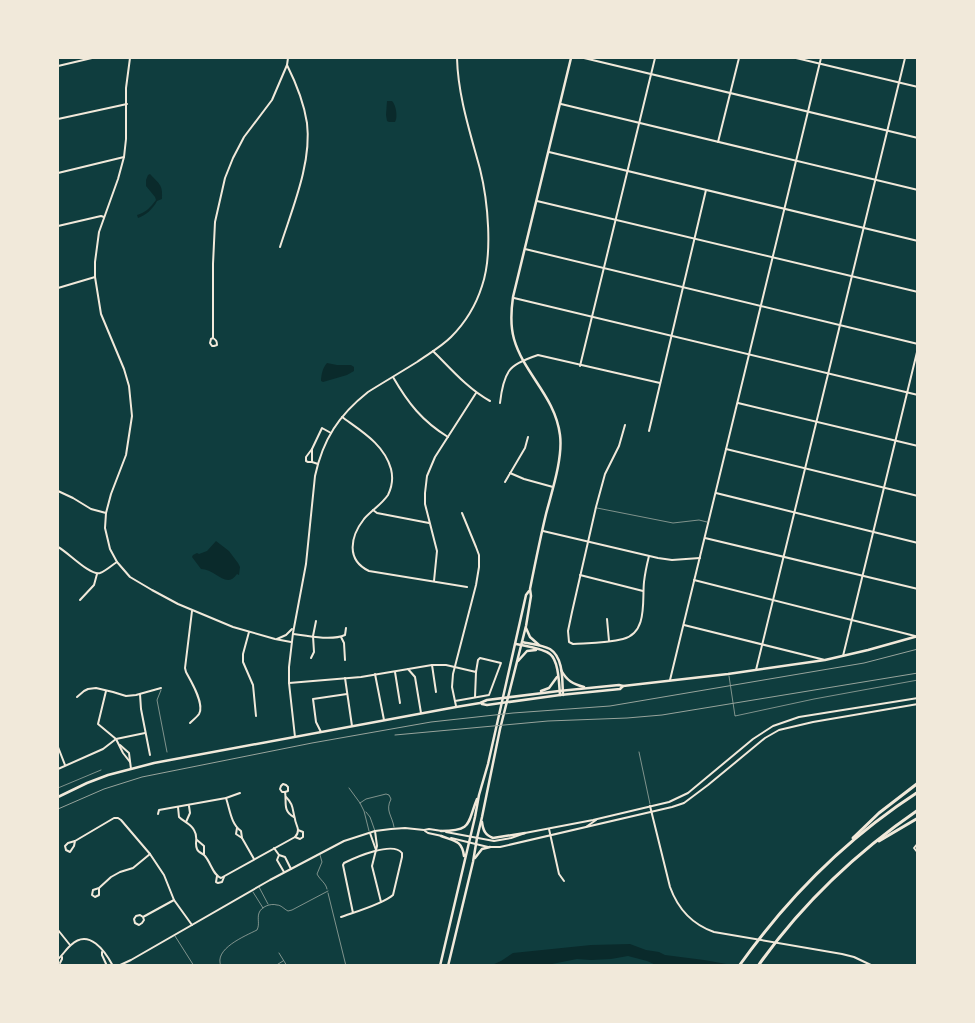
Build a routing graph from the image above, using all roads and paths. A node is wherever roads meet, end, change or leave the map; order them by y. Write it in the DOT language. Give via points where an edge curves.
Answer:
graph roads {
  1 [pos="92,58"];
  2 [pos="130,58"];
  3 [pos="288,58"];
  4 [pos="457,58"];
  5 [pos="571,58"];
  6 [pos="584,58"];
  7 [pos="655,58"];
  8 [pos="739,58"];
  9 [pos="796,58"];
  10 [pos="821,58"];
  11 [pos="905,58"];
  12 [pos="287,64"];
  13 [pos="820,64"];
  14 [pos="58,66"];
  15 [pos="651,74"];
  16 [pos="899,83"];
  17 [pos="918,87"];
  18 [pos="730,93"];
  19 [pos="127,104"];
  20 [pos="561,104"];
  21 [pos="808,112"];
  22 [pos="58,119"];
  23 [pos="639,123"];
  24 [pos="888,131"];
  25 [pos="918,138"];
  26 [pos="718,142"];
  27 [pos="549,152"];
  28 [pos="124,157"];
  29 [pos="796,161"];
  30 [pos="628,171"];
  31 [pos="58,172"];
  32 [pos="876,180"];
  33 [pos="706,190"];
  34 [pos="918,190"];
  35 [pos="537,201"];
  36 [pos="785,209"];
  37 [pos="104,217"];
  38 [pos="616,219"];
  39 [pos="58,226"];
  40 [pos="864,228"];
  41 [pos="695,238"];
  42 [pos="918,241"];
  43 [pos="280,247"];
  44 [pos="525,249"];
  45 [pos="773,257"];
  46 [pos="604,267"];
  47 [pos="852,276"];
  48 [pos="95,277"];
  49 [pos="683,287"];
  50 [pos="58,288"];
  51 [pos="918,292"];
  52 [pos="513,297"];
  53 [pos="761,306"];
  54 [pos="592,316"];
  55 [pos="840,325"];
  56 [pos="672,336"];
  57 [pos="213,338"];
  58 [pos="918,344"];
  59 [pos="918,348"];
  60 [pos="433,352"];
  61 [pos="749,354"];
  62 [pos="524,361"];
  63 [pos="580,366"];
  64 [pos="828,374"];
  65 [pos="392,377"];
  66 [pos="660,383"];
  67 [pos="476,393"];
  68 [pos="907,393"];
  69 [pos="918,395"];
  70 [pos="490,401"];
  71 [pos="738,403"];
  72 [pos="500,404"];
  73 [pos="342,417"];
  74 [pos="817,422"];
  75 [pos="625,426"];
  76 [pos="650,430"];
  77 [pos="331,433"];
  78 [pos="448,437"];
  79 [pos="528,437"];
  80 [pos="895,441"];
  81 [pos="918,446"];
  82 [pos="312,449"];
  83 [pos="726,449"];
  84 [pos="309,454"];
  85 [pos="312,456"];
  86 [pos="312,462"];
  87 [pos="318,464"];
  88 [pos="805,469"];
  89 [pos="510,473"];
  90 [pos="505,482"];
  91 [pos="553,487"];
  92 [pos="883,488"];
  93 [pos="58,491"];
  94 [pos="716,493"];
  95 [pos="918,496"];
  96 [pos="596,507"];
  97 [pos="373,510"];
  98 [pos="795,512"];
  99 [pos="106,513"];
  100 [pos="462,513"];
  101 [pos="429,522"];
  102 [pos="708,523"];
  103 [pos="542,530"];
  104 [pos="873,532"];
  105 [pos="705,538"];
  106 [pos="588,542"];
  107 [pos="918,543"];
  108 [pos="58,547"];
  109 [pos="649,556"];
  110 [pos="784,557"];
  111 [pos="700,558"];
  112 [pos="117,562"];
  113 [pos="97,574"];
  114 [pos="580,575"];
  115 [pos="862,575"];
  116 [pos="694,580"];
  117 [pos="434,581"];
  118 [pos="467,587"];
  119 [pos="918,589"];
  120 [pos="530,590"];
  121 [pos="643,591"];
  122 [pos="80,600"];
  123 [pos="773,600"];
  124 [pos="192,611"];
  125 [pos="607,619"];
  126 [pos="851,620"];
  127 [pos="316,621"];
  128 [pos="684,625"];
  129 [pos="526,626"];
  130 [pos="294,628"];
  131 [pos="346,628"];
  132 [pos="249,632"];
  133 [pos="292,634"];
  134 [pos="313,636"];
  135 [pos="917,636"];
  136 [pos="341,637"];
  137 [pos="275,639"];
  138 [pos="609,641"];
  139 [pos="291,642"];
  140 [pos="516,642"];
  141 [pos="521,644"];
  142 [pos="762,644"];
  143 [pos="539,648"];
  144 [pos="843,656"];
  145 [pos="311,658"];
  146 [pos="345,660"];
  147 [pos="825,660"];
  148 [pos="517,662"];
  149 [pos="432,665"];
  150 [pos="456,667"];
  151 [pos="408,669"];
  152 [pos="561,669"];
  153 [pos="756,670"];
  154 [pos="394,672"];
  155 [pos="476,672"];
  156 [pos="376,674"];
  157 [pos="728,674"];
  158 [pos="558,676"];
  159 [pos="345,678"];
  160 [pos="918,680"];
  161 [pos="670,681"];
  162 [pos="289,683"];
  163 [pos="623,686"];
  164 [pos="161,688"];
  165 [pos="585,688"];
  166 [pos="561,690"];
  167 [pos="106,691"];
  168 [pos="436,692"];
  169 [pos="140,694"];
  170 [pos="347,694"];
  171 [pos="526,695"];
  172 [pos="562,695"];
  173 [pos="77,697"];
  174 [pos="475,697"];
  175 [pos="918,698"];
  176 [pos="455,701"];
  177 [pos="480,703"];
  178 [pos="400,704"];
  179 [pos="918,704"];
  180 [pos="456,707"];
  181 [pos="421,713"];
  182 [pos="256,716"];
  183 [pos="384,720"];
  184 [pos="190,723"];
  185 [pos="352,726"];
  186 [pos="145,732"];
  187 [pos="321,732"];
  188 [pos="295,737"];
  189 [pos="116,739"];
  190 [pos="119,744"];
  191 [pos="58,747"];
  192 [pos="167,752"];
  193 [pos="639,752"];
  194 [pos="150,755"];
  195 [pos="130,762"];
  196 [pos="65,765"];
  197 [pos="58,769"];
  198 [pos="131,769"];
  199 [pos="101,770"];
  200 [pos="918,783"];
  201 [pos="699,784"];
  202 [pos="58,788"];
  203 [pos="349,788"];
  204 [pos="703,789"];
  205 [pos="285,792"];
  206 [pos="918,792"];
  207 [pos="240,793"];
  208 [pos="479,795"];
  209 [pos="286,796"];
  210 [pos="58,797"];
  211 [pos="226,798"];
  212 [pos="360,803"];
  213 [pos="189,805"];
  214 [pos="650,806"];
  215 [pos="178,807"];
  216 [pos="918,810"];
  217 [pos="364,811"];
  218 [pos="651,812"];
  219 [pos="158,814"];
  220 [pos="294,817"];
  221 [pos="482,817"];
  222 [pos="918,818"];
  223 [pos="597,819"];
  224 [pos="186,822"];
  225 [pos="237,828"];
  226 [pos="394,829"];
  227 [pos="549,829"];
  228 [pos="581,829"];
  229 [pos="298,830"];
  230 [pos="424,830"];
  231 [pos="375,831"];
  232 [pos="441,831"];
  233 [pos="370,832"];
  234 [pos="525,833"];
  235 [pos="441,836"];
  236 [pos="550,836"];
  237 [pos="470,837"];
  238 [pos="242,838"];
  239 [pos="295,838"];
  240 [pos="477,838"];
  241 [pos="197,840"];
  242 [pos="75,841"];
  243 [pos="469,842"];
  244 [pos="918,843"];
  245 [pos="475,844"];
  246 [pos="490,847"];
  247 [pos="274,848"];
  248 [pos="376,850"];
  249 [pos="866,850"];
  250 [pos="319,853"];
  251 [pos="918,853"];
  252 [pos="150,854"];
  253 [pos="204,855"];
  254 [pos="279,855"];
  255 [pos="464,858"];
  256 [pos="832,858"];
  257 [pos="254,859"];
  258 [pos="473,862"];
  259 [pos="291,869"];
  260 [pos="284,872"];
  261 [pos="216,876"];
  262 [pos="224,877"];
  263 [pos="564,881"];
  264 [pos="259,886"];
  265 [pos="99,888"];
  266 [pos="252,890"];
  267 [pos="328,891"];
  268 [pos="174,900"];
  269 [pos="381,902"];
  270 [pos="269,905"];
  271 [pos="263,908"];
  272 [pos="353,913"];
  273 [pos="143,917"];
  274 [pos="341,917"];
  275 [pos="192,925"];
  276 [pos="58,930"];
  277 [pos="174,935"];
  278 [pos="70,945"];
  279 [pos="102,951"];
  280 [pos="279,953"];
  281 [pos="62,956"];
  282 [pos="58,959"];
  283 [pos="284,960"];
  284 [pos="60,964"];
  285 [pos="440,964"];
  286 [pos="118,965"];
  287 [pos="107,966"];
  288 [pos="112,966"];
  289 [pos="194,966"];
  290 [pos="221,966"];
  291 [pos="275,966"];
  292 [pos="287,966"];
  293 [pos="346,966"];
  294 [pos="448,966"];
  295 [pos="739,966"];
  296 [pos="758,966"];
  297 [pos="872,966"];
  1 -- 14 [label="street"];
  2 -- 19 [label="street"];
  3 -- 12 [label="street"];
  4 -- 60 [label="street" via="462,101 486,197 486,268 478,297 463,324"];
  5 -- 20 [label="main road"];
  6 -- 15 [label="street"];
  7 -- 15 [label="street"];
  8 -- 18 [label="street"];
  9 -- 13 [label="street"];
  10 -- 13 [label="street"];
  11 -- 16 [label="street"];
  12 -- 43 [label="street" via="304,107 308,140 302,179"];
  12 -- 57 [label="street" via="272,100 244,137 225,178 215,222"];
  13 -- 16 [label="street"];
  13 -- 21 [label="street"];
  15 -- 18 [label="street"];
  15 -- 23 [label="street"];
  16 -- 17 [label="street"];
  16 -- 24 [label="street"];
  18 -- 21 [label="street"];
  18 -- 26 [label="street"];
  19 -- 22 [label="street"];
  19 -- 28 [label="street"];
  20 -- 23 [label="street"];
  20 -- 27 [label="main road"];
  21 -- 24 [label="street"];
  21 -- 29 [label="street"];
  23 -- 26 [label="street"];
  23 -- 30 [label="street"];
  24 -- 25 [label="street"];
  24 -- 32 [label="street"];
  26 -- 29 [label="street"];
  27 -- 30 [label="street"];
  27 -- 35 [label="main road"];
  28 -- 31 [label="street"];
  28 -- 37 [label="street"];
  29 -- 32 [label="street"];
  29 -- 36 [label="street"];
  30 -- 33 [label="street"];
  30 -- 38 [label="street"];
  32 -- 34 [label="street"];
  32 -- 40 [label="street"];
  33 -- 36 [label="street"];
  33 -- 41 [label="street"];
  35 -- 38 [label="street"];
  35 -- 44 [label="main road"];
  36 -- 40 [label="street"];
  36 -- 45 [label="street"];
  37 -- 39 [label="street"];
  37 -- 48 [label="street" via="99,232"];
  38 -- 41 [label="street"];
  38 -- 46 [label="street"];
  40 -- 42 [label="street"];
  40 -- 47 [label="street"];
  41 -- 45 [label="street"];
  41 -- 49 [label="street"];
  44 -- 46 [label="street"];
  44 -- 52 [label="main road"];
  45 -- 47 [label="street"];
  45 -- 53 [label="street"];
  46 -- 49 [label="street"];
  46 -- 54 [label="street"];
  47 -- 51 [label="street"];
  47 -- 55 [label="street"];
  48 -- 50 [label="street"];
  48 -- 99 [label="street" via="102,314 129,386 132,416 126,456"];
  49 -- 53 [label="street"];
  49 -- 56 [label="street"];
  52 -- 54 [label="street"];
  52 -- 62 [label="main road" via="511,328"];
  53 -- 55 [label="street"];
  53 -- 61 [label="street"];
  54 -- 56 [label="street"];
  54 -- 63 [label="street"];
  55 -- 58 [label="street"];
  55 -- 64 [label="street"];
  56 -- 61 [label="street"];
  56 -- 66 [label="street"];
  59 -- 68 [label="street"];
  60 -- 65 [label="street"];
  60 -- 67 [label="street"];
  61 -- 64 [label="street"];
  61 -- 71 [label="street"];
  62 -- 63 [label="street" via="538,355"];
  62 -- 72 [label="street" via="510,370 506,377"];
  62 -- 91 [label="main road" via="549,400 561,436"];
  63 -- 66 [label="street"];
  64 -- 68 [label="street"];
  64 -- 74 [label="street"];
  65 -- 73 [label="street" via="368,392"];
  65 -- 78 [label="street" via="421,417"];
  66 -- 76 [label="street"];
  67 -- 70 [label="street"];
  67 -- 78 [label="street"];
  68 -- 69 [label="street"];
  68 -- 80 [label="street"];
  71 -- 74 [label="street"];
  71 -- 83 [label="street"];
  73 -- 77 [label="street"];
  73 -- 97 [label="street" via="374,441 391,470 388,495"];
  74 -- 80 [label="street"];
  74 -- 88 [label="street"];
  75 -- 96 [label="street" via="605,474"];
  77 -- 82 [label="street" via="322,428"];
  77 -- 87 [label="street"];
  78 -- 101 [label="street" via="431,464 425,484"];
  79 -- 89 [label="street"];
  80 -- 81 [label="street"];
  80 -- 92 [label="street"];
  82 -- 84 [label="street"];
  82 -- 85 [label="street"];
  83 -- 88 [label="street"];
  83 -- 94 [label="street"];
  84 -- 85 [label="street"];
  84 -- 86 [label="street" via="306,461"];
  85 -- 86 [label="street"];
  86 -- 87 [label="street"];
  87 -- 130 [label="street" via="306,564"];
  88 -- 92 [label="street"];
  88 -- 98 [label="street"];
  89 -- 90 [label="street"];
  89 -- 91 [label="street"];
  91 -- 103 [label="main road"];
  92 -- 95 [label="street"];
  92 -- 104 [label="street"];
  93 -- 99 [label="street" via="91,509"];
  94 -- 98 [label="street"];
  94 -- 102 [label="street"];
  96 -- 102 [label="lane" via="669,523 699,520"];
  96 -- 106 [label="street"];
  97 -- 101 [label="street"];
  97 -- 117 [label="street" via="363,521 352,550 362,568"];
  98 -- 104 [label="street"];
  98 -- 110 [label="street"];
  99 -- 112 [label="street" via="107,537"];
  100 -- 150 [label="street" via="476,547 479,567"];
  101 -- 117 [label="street" via="436,551"];
  102 -- 105 [label="street"];
  103 -- 106 [label="street"];
  103 -- 120 [label="main road"];
  104 -- 107 [label="street"];
  104 -- 115 [label="street"];
  105 -- 110 [label="street"];
  105 -- 111 [label="street"];
  106 -- 109 [label="street"];
  106 -- 114 [label="street"];
  108 -- 113 [label="street"];
  109 -- 111 [label="street" via="672,560"];
  109 -- 121 [label="street"];
  110 -- 115 [label="street"];
  110 -- 123 [label="street"];
  111 -- 116 [label="street"];
  112 -- 113 [label="street"];
  112 -- 124 [label="street" via="137,582"];
  113 -- 122 [label="street" via="94,585"];
  114 -- 121 [label="street"];
  114 -- 138 [label="street" via="568,631 569,642"];
  115 -- 119 [label="street"];
  115 -- 126 [label="street"];
  116 -- 123 [label="street"];
  116 -- 128 [label="street"];
  117 -- 118 [label="street"];
  120 -- 129 [label="main road"];
  120 -- 140 [label="main road" via="526,595"];
  121 -- 138 [label="street" via="642,614 636,630 624,639"];
  123 -- 126 [label="street"];
  123 -- 142 [label="street"];
  124 -- 132 [label="street"];
  124 -- 184 [label="street" via="185,668 201,705"];
  125 -- 138 [label="street"];
  126 -- 135 [label="street"];
  126 -- 144 [label="street"];
  127 -- 134 [label="street"];
  128 -- 142 [label="street"];
  128 -- 161 [label="street"];
  129 -- 141 [label="main road"];
  129 -- 143 [label="main road"];
  130 -- 133 [label="street"];
  130 -- 137 [label="street"];
  131 -- 136 [label="street" via="345,635"];
  132 -- 137 [label="street"];
  132 -- 182 [label="street" via="243,662 253,685"];
  133 -- 134 [label="street"];
  133 -- 139 [label="street"];
  134 -- 136 [label="street"];
  134 -- 145 [label="street"];
  135 -- 144 [label="main road"];
  136 -- 146 [label="street"];
  137 -- 139 [label="street"];
  139 -- 162 [label="street"];
  140 -- 141 [label="main road"];
  140 -- 208 [label="main road"];
  141 -- 143 [label="main road"];
  141 -- 148 [label="main road"];
  142 -- 147 [label="street"];
  142 -- 153 [label="street"];
  143 -- 148 [label="main road" via="527,652"];
  143 -- 152 [label="main road" via="554,652"];
  143 -- 158 [label="main road" via="553,657"];
  144 -- 147 [label="main road"];
  147 -- 153 [label="main road"];
  148 -- 221 [label="main road"];
  149 -- 150 [label="street"];
  149 -- 151 [label="street"];
  149 -- 168 [label="street"];
  150 -- 155 [label="street"];
  150 -- 176 [label="street" via="452,687"];
  151 -- 154 [label="street"];
  151 -- 181 [label="street" via="415,678"];
  152 -- 165 [label="main road" via="570,682"];
  152 -- 166 [label="main road"];
  153 -- 157 [label="main road"];
  154 -- 156 [label="street"];
  154 -- 178 [label="street"];
  155 -- 174 [label="street"];
  155 -- 174 [label="street" via="480,658 500,663 489,694"];
  156 -- 159 [label="street"];
  156 -- 183 [label="street"];
  157 -- 160 [label="lane" via="735,716"];
  157 -- 161 [label="main road"];
  158 -- 166 [label="main road"];
  158 -- 171 [label="main road" via="549,688"];
  159 -- 162 [label="street"];
  159 -- 170 [label="street"];
  161 -- 163 [label="main road"];
  162 -- 188 [label="street"];
  163 -- 165 [label="main road"];
  163 -- 172 [label="main road" via="620,689"];
  164 -- 169 [label="street"];
  164 -- 192 [label="lane" via="157,700"];
  165 -- 166 [label="main road"];
  166 -- 171 [label="main road"];
  166 -- 172 [label="main road"];
  167 -- 169 [label="street" via="126,696"];
  167 -- 173 [label="street" via="88,688"];
  167 -- 189 [label="street" via="98,724"];
  169 -- 186 [label="street"];
  170 -- 185 [label="street"];
  170 -- 187 [label="street" via="312,699"];
  171 -- 177 [label="main road"];
  172 -- 177 [label="main road" via="487,705"];
  174 -- 176 [label="street"];
  175 -- 201 [label="street" via="799,718 773,726"];
  176 -- 180 [label="street"];
  177 -- 180 [label="main road"];
  179 -- 204 [label="street" via="778,730"];
  180 -- 181 [label="main road"];
  181 -- 183 [label="main road"];
  183 -- 185 [label="main road"];
  185 -- 187 [label="main road"];
  186 -- 189 [label="street"];
  186 -- 194 [label="street"];
  187 -- 188 [label="main road"];
  188 -- 198 [label="main road"];
  189 -- 190 [label="street"];
  189 -- 196 [label="street" via="103,749"];
  190 -- 195 [label="street"];
  190 -- 195 [label="street" via="128,752"];
  191 -- 196 [label="street"];
  193 -- 214 [label="lane"];
  195 -- 198 [label="street"];
  196 -- 197 [label="street"];
  198 -- 210 [label="main road"];
  199 -- 202 [label="lane"];
  200 -- 256 [label="highway" via="879,813"];
  201 -- 204 [label="street"];
  201 -- 214 [label="street" via="668,802"];
  203 -- 212 [label="lane"];
  204 -- 218 [label="street" via="684,803"];
  205 -- 209 [label="street"];
  206 -- 256 [label="highway"];
  207 -- 211 [label="street"];
  208 -- 232 [label="main road" via="467,826"];
  208 -- 237 [label="main road"];
  209 -- 220 [label="street"];
  209 -- 220 [label="street" via="284,804"];
  211 -- 213 [label="street"];
  211 -- 225 [label="street"];
  212 -- 217 [label="lane"];
  212 -- 226 [label="lane" via="389,795 388,810"];
  213 -- 215 [label="street"];
  213 -- 224 [label="street"];
  214 -- 218 [label="street"];
  214 -- 223 [label="street"];
  215 -- 219 [label="street" via="159,810"];
  215 -- 224 [label="street" via="180,817"];
  216 -- 249 [label="highway"];
  217 -- 231 [label="lane"];
  217 -- 233 [label="lane"];
  218 -- 228 [label="street"];
  218 -- 297 [label="street" via="674,898 696,924 714,932 842,954"];
  220 -- 229 [label="street"];
  221 -- 234 [label="main road" via="484,831 489,836 497,838"];
  221 -- 240 [label="main road"];
  222 -- 249 [label="highway"];
  223 -- 227 [label="street"];
  223 -- 228 [label="street"];
  224 -- 241 [label="street" via="194,829"];
  225 -- 238 [label="street" via="242,831"];
  225 -- 238 [label="street" via="236,834"];
  226 -- 230 [label="street"];
  226 -- 231 [label="street"];
  227 -- 234 [label="street"];
  227 -- 236 [label="street"];
  228 -- 236 [label="street"];
  229 -- 239 [label="street"];
  229 -- 239 [label="street" via="304,835 300,839"];
  230 -- 232 [label="street"];
  230 -- 235 [label="street"];
  231 -- 233 [label="street"];
  231 -- 248 [label="street"];
  232 -- 237 [label="street"];
  233 -- 248 [label="street"];
  233 -- 250 [label="street"];
  234 -- 240 [label="street" via="494,841"];
  235 -- 243 [label="street"];
  235 -- 255 [label="main road" via="459,843"];
  236 -- 246 [label="street"];
  236 -- 263 [label="street" via="559,874"];
  237 -- 240 [label="street"];
  237 -- 243 [label="main road"];
  238 -- 257 [label="street"];
  239 -- 247 [label="street"];
  240 -- 245 [label="main road"];
  241 -- 253 [label="street" via="204,846"];
  241 -- 253 [label="street" via="196,849"];
  242 -- 242 [label="street" via="66,844 65,849 70,852"];
  242 -- 252 [label="street" via="118,818"];
  243 -- 245 [label="street"];
  243 -- 255 [label="main road"];
  244 -- 251 [label="street" via="914,848"];
  245 -- 246 [label="street"];
  245 -- 258 [label="main road"];
  246 -- 258 [label="main road" via="482,849"];
  247 -- 254 [label="street"];
  247 -- 257 [label="street"];
  248 -- 269 [label="street" via="372,866"];
  248 -- 269 [label="street" via="396,848 402,853 393,896"];
  248 -- 272 [label="street" via="343,865"];
  249 -- 296 [label="highway" via="827,885"];
  250 -- 259 [label="street"];
  250 -- 267 [label="lane" via="322,862 317,874"];
  252 -- 265 [label="street"];
  252 -- 268 [label="street" via="164,875"];
  253 -- 261 [label="street"];
  254 -- 259 [label="street"];
  254 -- 260 [label="street"];
  255 -- 285 [label="main road"];
  256 -- 295 [label="highway" via="784,908"];
  257 -- 262 [label="street"];
  258 -- 294 [label="main road"];
  259 -- 260 [label="street"];
  260 -- 264 [label="street"];
  261 -- 262 [label="street"];
  261 -- 262 [label="street" via="216,882 220,884"];
  264 -- 266 [label="street"];
  264 -- 270 [label="lane"];
  266 -- 271 [label="lane"];
  266 -- 275 [label="street"];
  267 -- 270 [label="lane" via="288,911 277,904"];
  267 -- 293 [label="lane"];
  268 -- 273 [label="street"];
  268 -- 275 [label="street"];
  269 -- 272 [label="street"];
  270 -- 271 [label="lane"];
  271 -- 290 [label="lane" via="257,930 226,948 219,961"];
  272 -- 274 [label="street"];
  275 -- 277 [label="street"];
  276 -- 278 [label="street"];
  277 -- 286 [label="street"];
  277 -- 289 [label="lane"];
  278 -- 279 [label="street" via="77,940 88,939"];
  278 -- 281 [label="street"];
  279 -- 287 [label="street"];
  279 -- 288 [label="street"];
  280 -- 283 [label="lane"];
  281 -- 282 [label="street"];
  281 -- 284 [label="street"];
  283 -- 291 [label="lane"];
  283 -- 292 [label="lane"];
}
